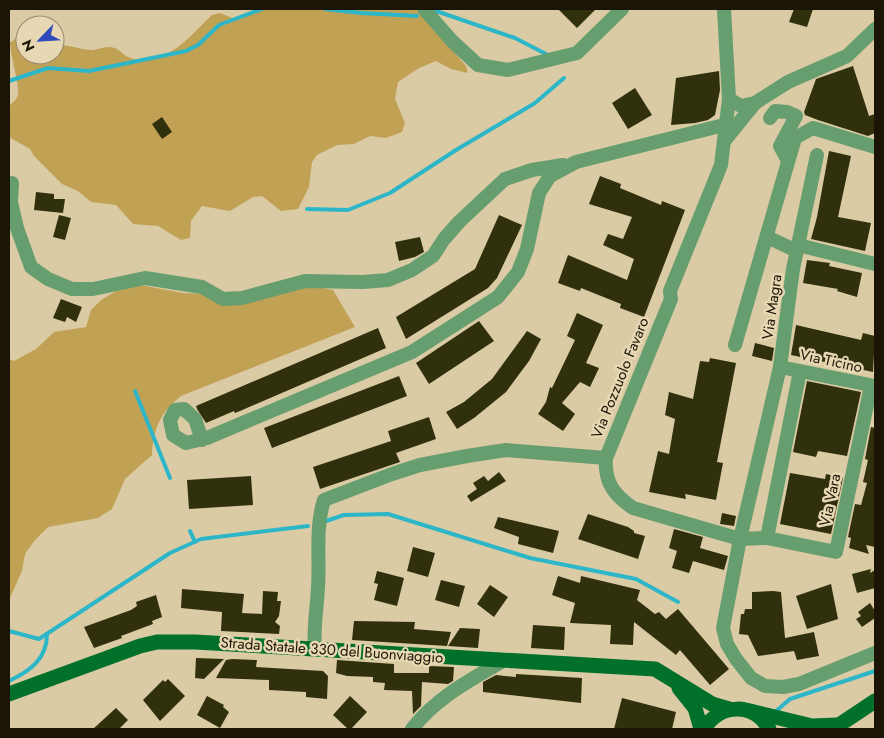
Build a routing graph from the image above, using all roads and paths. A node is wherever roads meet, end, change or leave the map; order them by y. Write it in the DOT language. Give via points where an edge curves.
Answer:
graph roads {
  1 [pos="424,9"];
  2 [pos="622,9"];
  3 [pos="724,9"];
  4 [pos="875,29"];
  5 [pos="730,99"];
  6 [pos="755,103"];
  7 [pos="770,118"];
  8 [pos="728,124"];
  9 [pos="725,140"];
  10 [pos="875,147"];
  11 [pos="817,156"];
  12 [pos="788,161"];
  13 [pos="576,162"];
  14 [pos="12,183"];
  15 [pos="767,237"];
  16 [pos="797,248"];
  17 [pos="873,264"];
  18 [pos="735,345"];
  19 [pos="780,367"];
  20 [pos="800,371"];
  21 [pos="873,386"];
  22 [pos="202,440"];
  23 [pos="606,458"];
  24 [pos="767,538"];
  25 [pos="740,539"];
  26 [pos="315,649"];
  27 [pos="875,653"];
  28 [pos="503,660"];
  29 [pos="664,673"];
  30 [pos="9,694"];
  31 [pos="875,702"];
  32 [pos="729,709"];
  33 [pos="761,718"];
  34 [pos="835,727"];
  35 [pos="412,729"];
  36 [pos="703,729"];
  1 -- 2 [label="street" via="478,65 508,70 577,53"];
  3 -- 5 [label="street, Via Pozzuolo Favaro"];
  4 -- 6 [label="street" via="847,56 788,82"];
  5 -- 6 [label="street" via="741,106"];
  5 -- 8 [label="street, Via Pozzuolo Favaro"];
  6 -- 9 [label="street"];
  7 -- 12 [label="street" via="775,111 796,116 780,146"];
  8 -- 9 [label="street, Via Pozzuolo Favaro"];
  8 -- 13 [label="street"];
  9 -- 23 [label="street, Via Pozzuolo Favaro" via="721,165 670,291 671,299"];
  10 -- 12 [label="street" via="813,128 795,138"];
  11 -- 16 [label="street, Via Magra"];
  12 -- 15 [label="street"];
  13 -- 14 [label="street" via="532,170 505,180 458,222 433,256 388,280 305,281 242,298 224,299 202,287 145,278 72,289 48,278 31,267 11,202"];
  13 -- 22 [label="street" via="550,176 538,193 527,249 518,272 498,296 412,352"];
  15 -- 16 [label="street"];
  15 -- 18 [label="street"];
  16 -- 17 [label="street"];
  16 -- 19 [label="street, Via Magra"];
  19 -- 20 [label="street, Via Ticino"];
  19 -- 25 [label="street"];
  20 -- 21 [label="street, Via Ticino"];
  20 -- 24 [label="street"];
  21 -- 24 [label="street, Via Vara" via="836,552"];
  23 -- 25 [label="street, Via Vara" via="604,472 611,489 633,508"];
  23 -- 26 [label="street, Via Pozzuolo Favaro" via="506,450 392,474 324,500 318,518"];
  24 -- 25 [label="street, Via Vara"];
  25 -- 27 [label="street" via="723,628 731,652 758,684 784,687 798,684"];
  26 -- 28 [label="main road, Strada Statale 330 del Buonviaggio"];
  26 -- 30 [label="main road, Strada Statale 330 del Buonviaggio" via="157,642"];
  28 -- 29 [label="main road, Strada Statale 330 del Buonviaggio" via="654,668"];
  28 -- 35 [label="street" via="461,685 424,714"];
  29 -- 32 [label="main road" via="712,704"];
  29 -- 36 [label="main road" via="691,700"];
  31 -- 34 [label="main road"];
  32 -- 33 [label="main road"];
  32 -- 36 [label="main road" via="712,718"];
  33 -- 34 [label="main road"];
}
